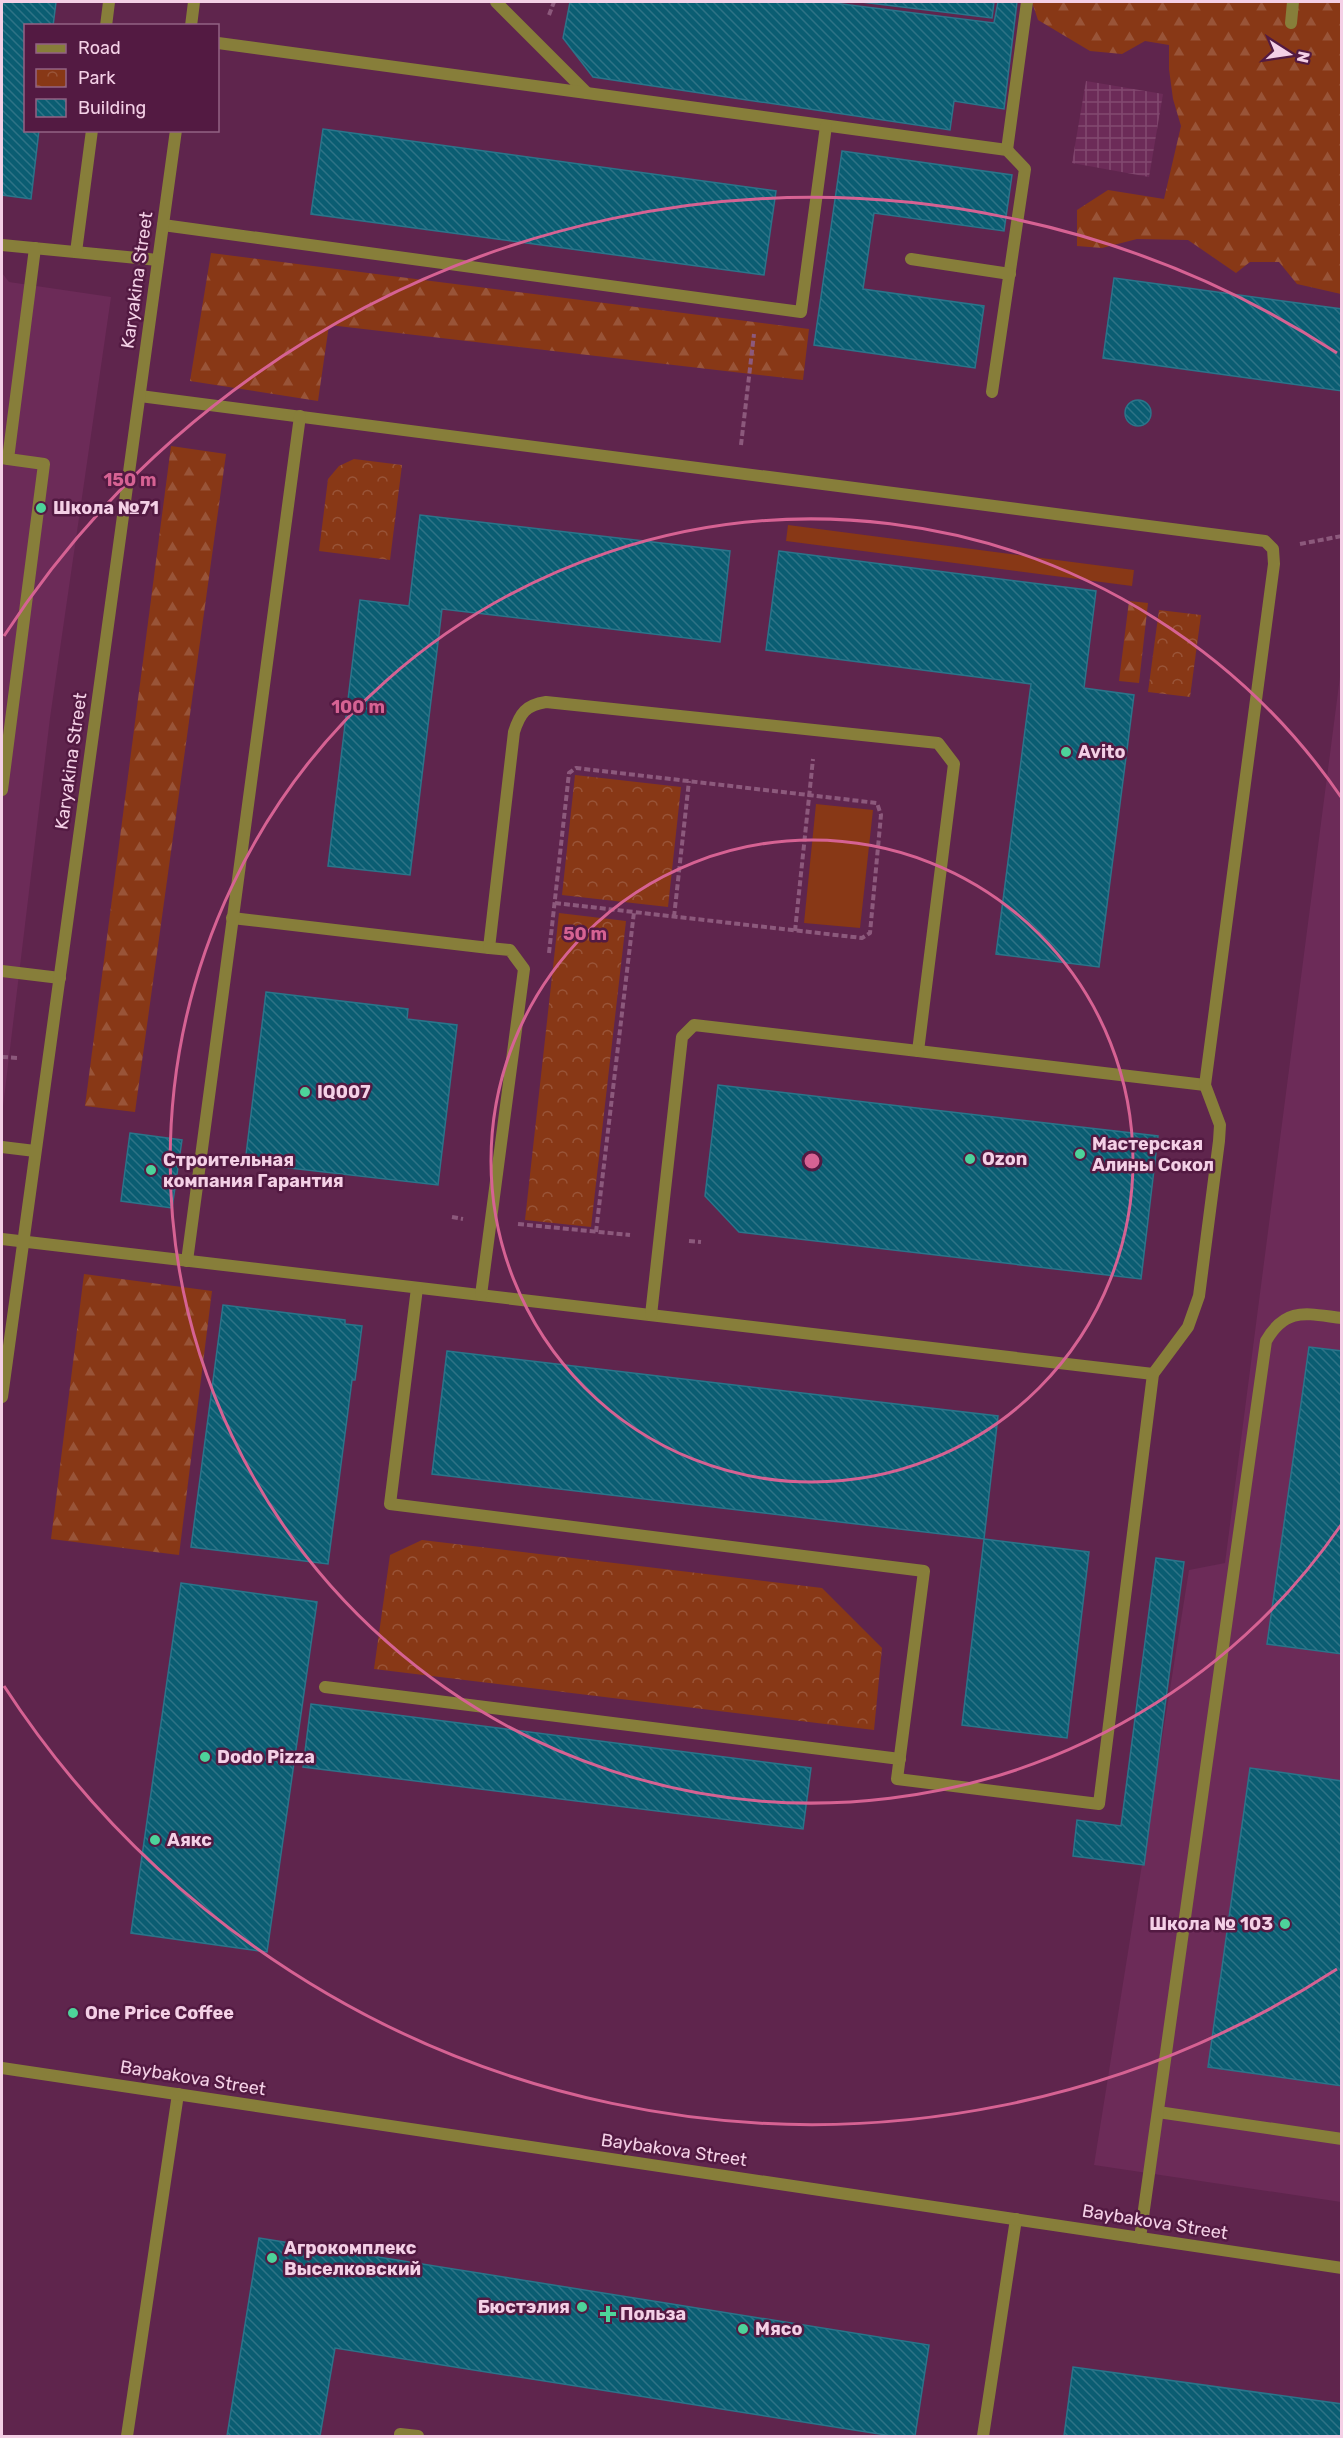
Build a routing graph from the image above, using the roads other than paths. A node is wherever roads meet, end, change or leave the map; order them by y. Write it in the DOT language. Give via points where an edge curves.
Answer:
graph roads {
  1 [pos="109,2"];
  2 [pos="194,2"];
  3 [pos="496,2"];
  4 [pos="1027,2"];
  5 [pos="1293,2"];
  6 [pos="1291,23"];
  7 [pos="106,24"];
  8 [pos="191,24"];
  9 [pos="219,43"];
  10 [pos="587,93"];
  11 [pos="826,126"];
  12 [pos="92,132"];
  13 [pos="176,132"];
  14 [pos="1007,150"];
  15 [pos="163,225"];
  16 [pos="2,245"];
  17 [pos="35,248"];
  18 [pos="76,252"];
  19 [pos="911,259"];
  20 [pos="158,260"];
  21 [pos="1010,274"];
  22 [pos="992,392"];
  23 [pos="140,396"];
  24 [pos="300,416"];
  25 [pos="5,459"];
  26 [pos="2,790"];
  27 [pos="232,918"];
  28 [pos="489,948"];
  29 [pos="2,971"];
  30 [pos="60,978"];
  31 [pos="918,1052"];
  32 [pos="1205,1085"];
  33 [pos="2,1148"];
  34 [pos="35,1151"];
  35 [pos="2,1239"];
  36 [pos="23,1241"];
  37 [pos="187,1261"];
  38 [pos="417,1288"];
  39 [pos="482,1295"];
  40 [pos="651,1315"];
  41 [pos="1341,1318"];
  42 [pos="1153,1374"];
  43 [pos="2,1397"];
  44 [pos="325,1687"];
  45 [pos="900,1759"];
  46 [pos="2,2068"];
  47 [pos="178,2094"];
  48 [pos="1158,2112"];
  49 [pos="1341,2139"];
  50 [pos="1016,2219"];
  51 [pos="1140,2238"];
  52 [pos="1341,2268"];
  53 [pos="127,2436"];
  54 [pos="400,2436"];
  55 [pos="418,2436"];
  56 [pos="984,2436"];
  1 -- 7 [label="street"];
  2 -- 8 [label="street"];
  3 -- 10 [label="street"];
  4 -- 14 [label="street"];
  5 -- 6 [label="street"];
  9 -- 10 [label="street"];
  10 -- 11 [label="street"];
  11 -- 14 [label="street"];
  11 -- 15 [label="street" via="801,312"];
  12 -- 18 [label="street"];
  13 -- 15 [label="street, Karyakina Street"];
  14 -- 21 [label="street" via="1025,169"];
  15 -- 20 [label="street, Karyakina Street"];
  16 -- 17 [label="street"];
  17 -- 18 [label="street"];
  17 -- 25 [label="street"];
  18 -- 20 [label="street"];
  19 -- 21 [label="street"];
  20 -- 23 [label="street, Karyakina Street"];
  21 -- 22 [label="street"];
  23 -- 24 [label="street"];
  23 -- 30 [label="street, Karyakina Street"];
  24 -- 27 [label="street"];
  24 -- 32 [label="street" via="1265,541 1273,549 1274,564"];
  25 -- 26 [label="street" via="44,464"];
  27 -- 28 [label="street"];
  27 -- 37 [label="street"];
  28 -- 31 [label="street" via="514,732 520,714 533,704 546,702 938,743 954,764"];
  28 -- 39 [label="street" via="510,950 524,969"];
  29 -- 30 [label="street"];
  30 -- 34 [label="street, Karyakina Street"];
  31 -- 32 [label="street"];
  31 -- 40 [label="street" via="694,1025 682,1037"];
  32 -- 42 [label="street" via="1220,1125 1220,1141 1199,1296 1188,1327"];
  33 -- 34 [label="street"];
  34 -- 36 [label="street, Karyakina Street"];
  35 -- 36 [label="street"];
  36 -- 37 [label="street"];
  36 -- 43 [label="street, Karyakina Street"];
  37 -- 38 [label="street"];
  38 -- 39 [label="street"];
  38 -- 45 [label="street" via="390,1504 924,1570"];
  39 -- 40 [label="street"];
  40 -- 42 [label="street"];
  41 -- 48 [label="street" via="1305,1313 1288,1317 1275,1324 1266,1341"];
  42 -- 45 [label="street" via="1099,1804 897,1779"];
  44 -- 45 [label="street"];
  46 -- 47 [label="street, Baybakova Street"];
  47 -- 50 [label="street, Baybakova Street"];
  47 -- 53 [label="street"];
  48 -- 49 [label="street"];
  48 -- 51 [label="street"];
  50 -- 51 [label="street, Baybakova Street"];
  50 -- 56 [label="street"];
  51 -- 52 [label="street, Baybakova Street"];
  54 -- 55 [label="street"];
}
